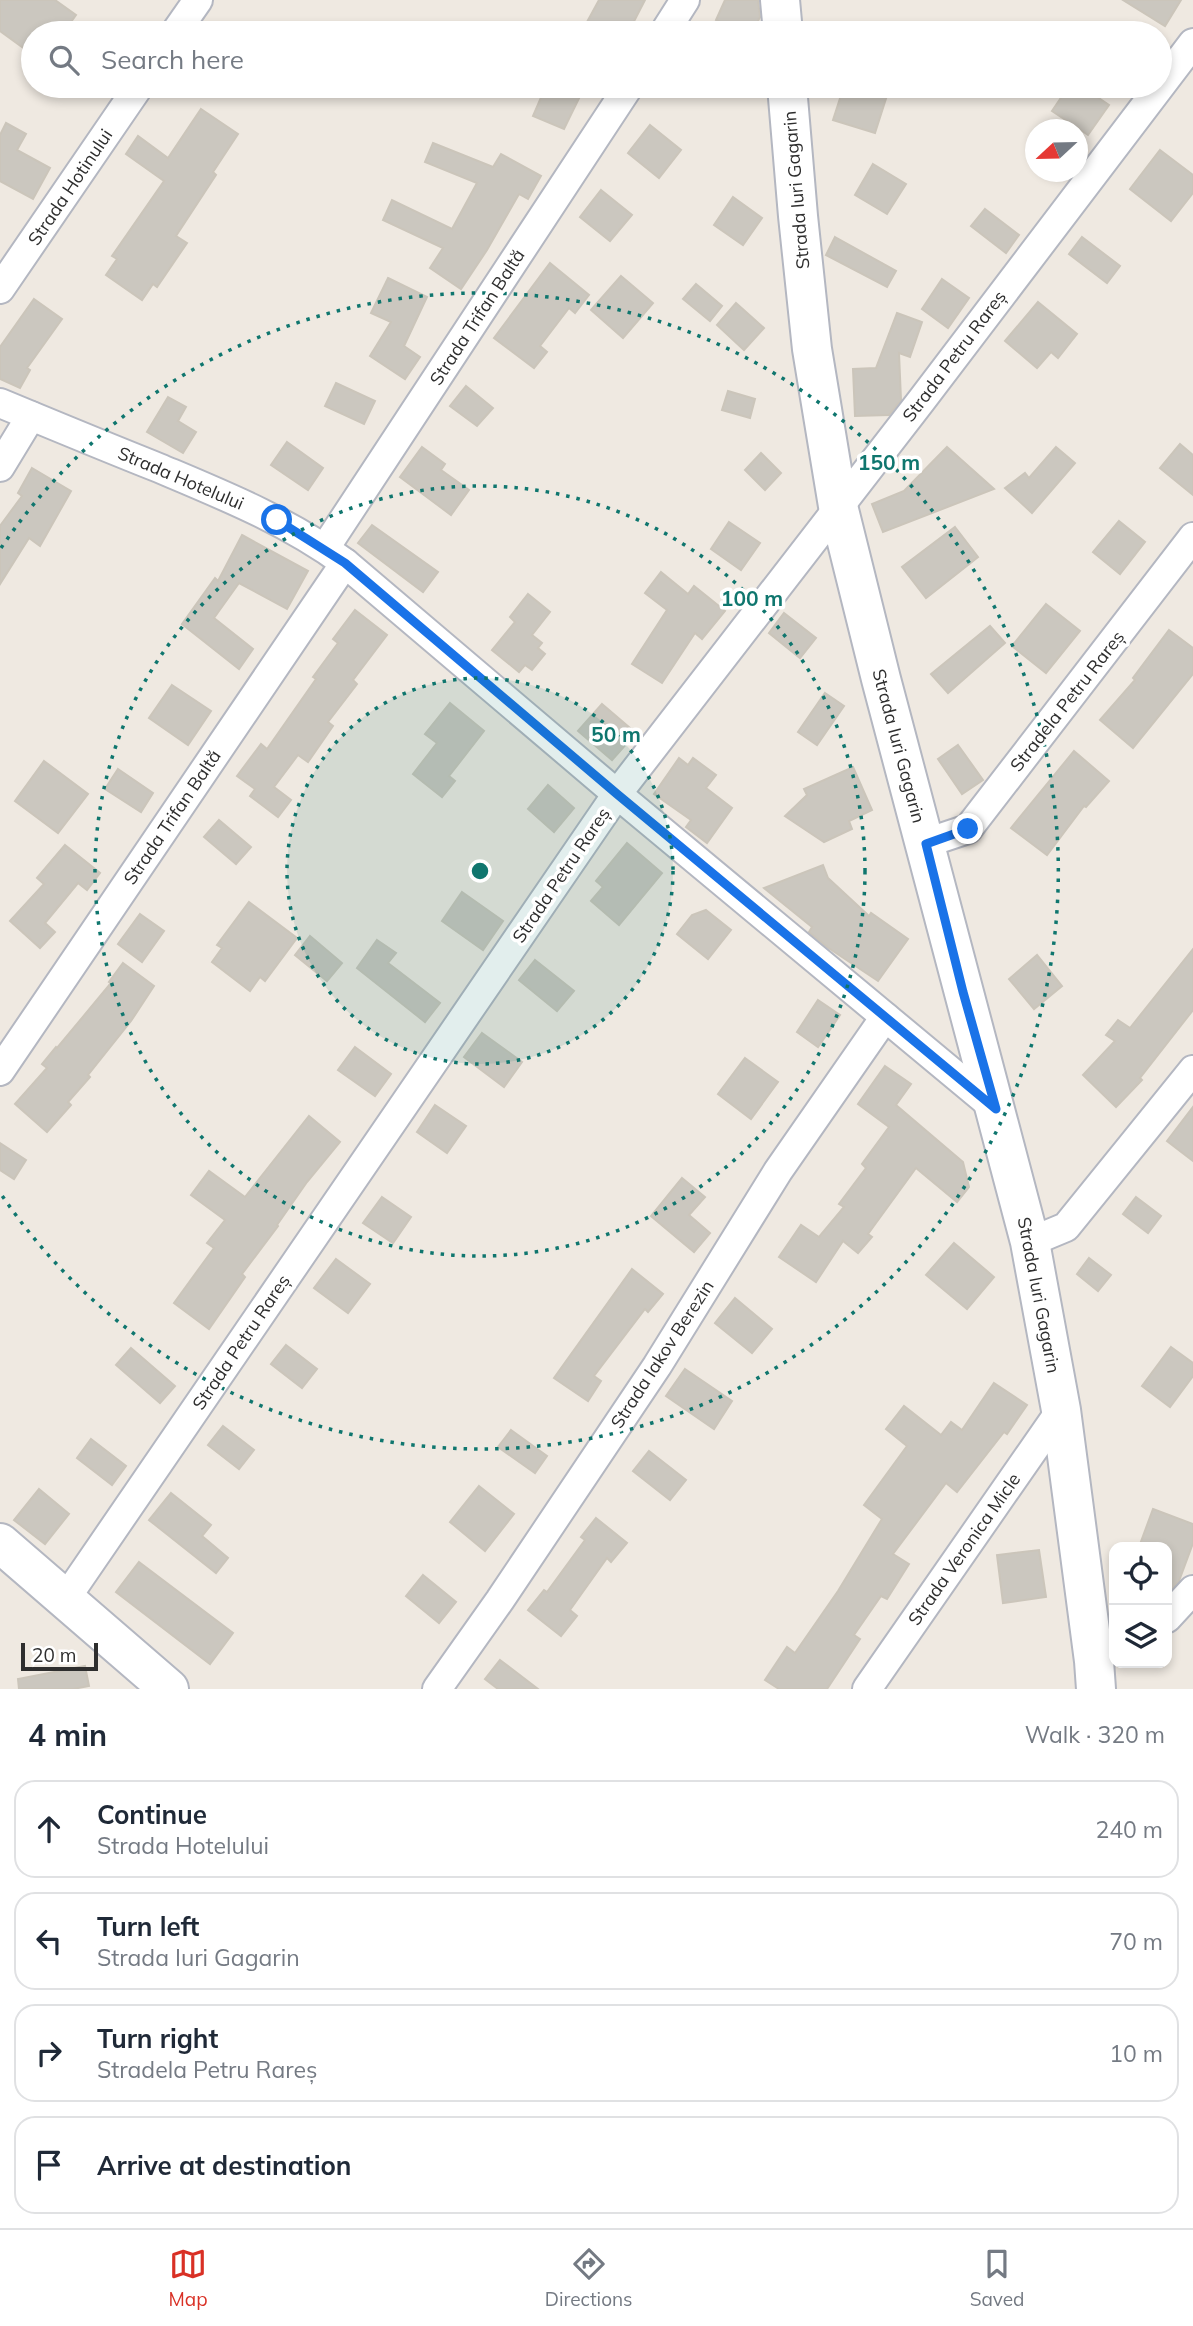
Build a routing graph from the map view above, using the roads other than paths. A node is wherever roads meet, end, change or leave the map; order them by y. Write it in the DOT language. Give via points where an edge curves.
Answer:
graph roads {
  1 [pos="198,0"];
  2 [pos="685,0"];
  3 [pos="780,0"];
  4 [pos="183,21"];
  5 [pos="672,21"];
  6 [pos="782,21"];
  7 [pos="1193,43"];
  8 [pos="1172,71"];
  9 [pos="131,98"];
  10 [pos="621,98"];
  11 [pos="788,98"];
  12 [pos="1151,98"];
  13 [pos="0,289"];
  14 [pos="0,403"];
  15 [pos="31,416"];
  16 [pos="0,467"];
  17 [pos="838,506"];
  18 [pos="1193,537"];
  19 [pos="335,555"];
  20 [pos="617,794"];
  21 [pos="926,844"];
  22 [pos="885,1017"];
  23 [pos="1193,1070"];
  24 [pos="0,1071"];
  25 [pos="996,1109"];
  26 [pos="1030,1242"];
  27 [pos="1061,1409"];
  28 [pos="0,1543"];
  29 [pos="1193,1590"];
  30 [pos="66,1598"];
  31 [pos="1172,1613"];
  32 [pos="1101,1669"];
  33 [pos="157,1684"];
  34 [pos="437,1689"];
  35 [pos="867,1689"];
  1 -- 4 [label="street"];
  2 -- 5 [label="street"];
  3 -- 6 [label="main road"];
  7 -- 8 [label="street, Strada Petru Rareș"];
  9 -- 13 [label="street, Strada Hotinului"];
  10 -- 19 [label="street, Strada Trifan Baltă"];
  11 -- 17 [label="main road, Strada Iuri Gagarin" via="812,349"];
  12 -- 17 [label="street, Strada Petru Rareș"];
  14 -- 15 [label="street, Strada Hotelului"];
  15 -- 16 [label="street"];
  15 -- 19 [label="street, Strada Hotelului" via="265,514"];
  17 -- 20 [label="street, Strada Petru Rareș"];
  17 -- 21 [label="main road, Strada Iuri Gagarin"];
  18 -- 21 [label="street, Stradela Petru Rareș" via="968,829"];
  19 -- 20 [label="street, Strada Hotelului"];
  19 -- 24 [label="street, Strada Trifan Baltă"];
  20 -- 22 [label="street, Strada Hotelului"];
  20 -- 30 [label="street, Strada Petru Rareș"];
  21 -- 25 [label="main road, Strada Iuri Gagarin"];
  22 -- 25 [label="street, Strada Hotelului"];
  22 -- 34 [label="street, Strada Iakov Berezin" via="778,1171 656,1366"];
  23 -- 26 [label="street" via="1066,1227"];
  25 -- 26 [label="main road, Strada Iuri Gagarin"];
  26 -- 27 [label="main road, Strada Iuri Gagarin"];
  27 -- 32 [label="main road, Strada Iuri Gagarin"];
  27 -- 35 [label="street, Strada Veronica Micle"];
  28 -- 30 [label="main road"];
  29 -- 31 [label="street"];
  30 -- 33 [label="main road"];
}
